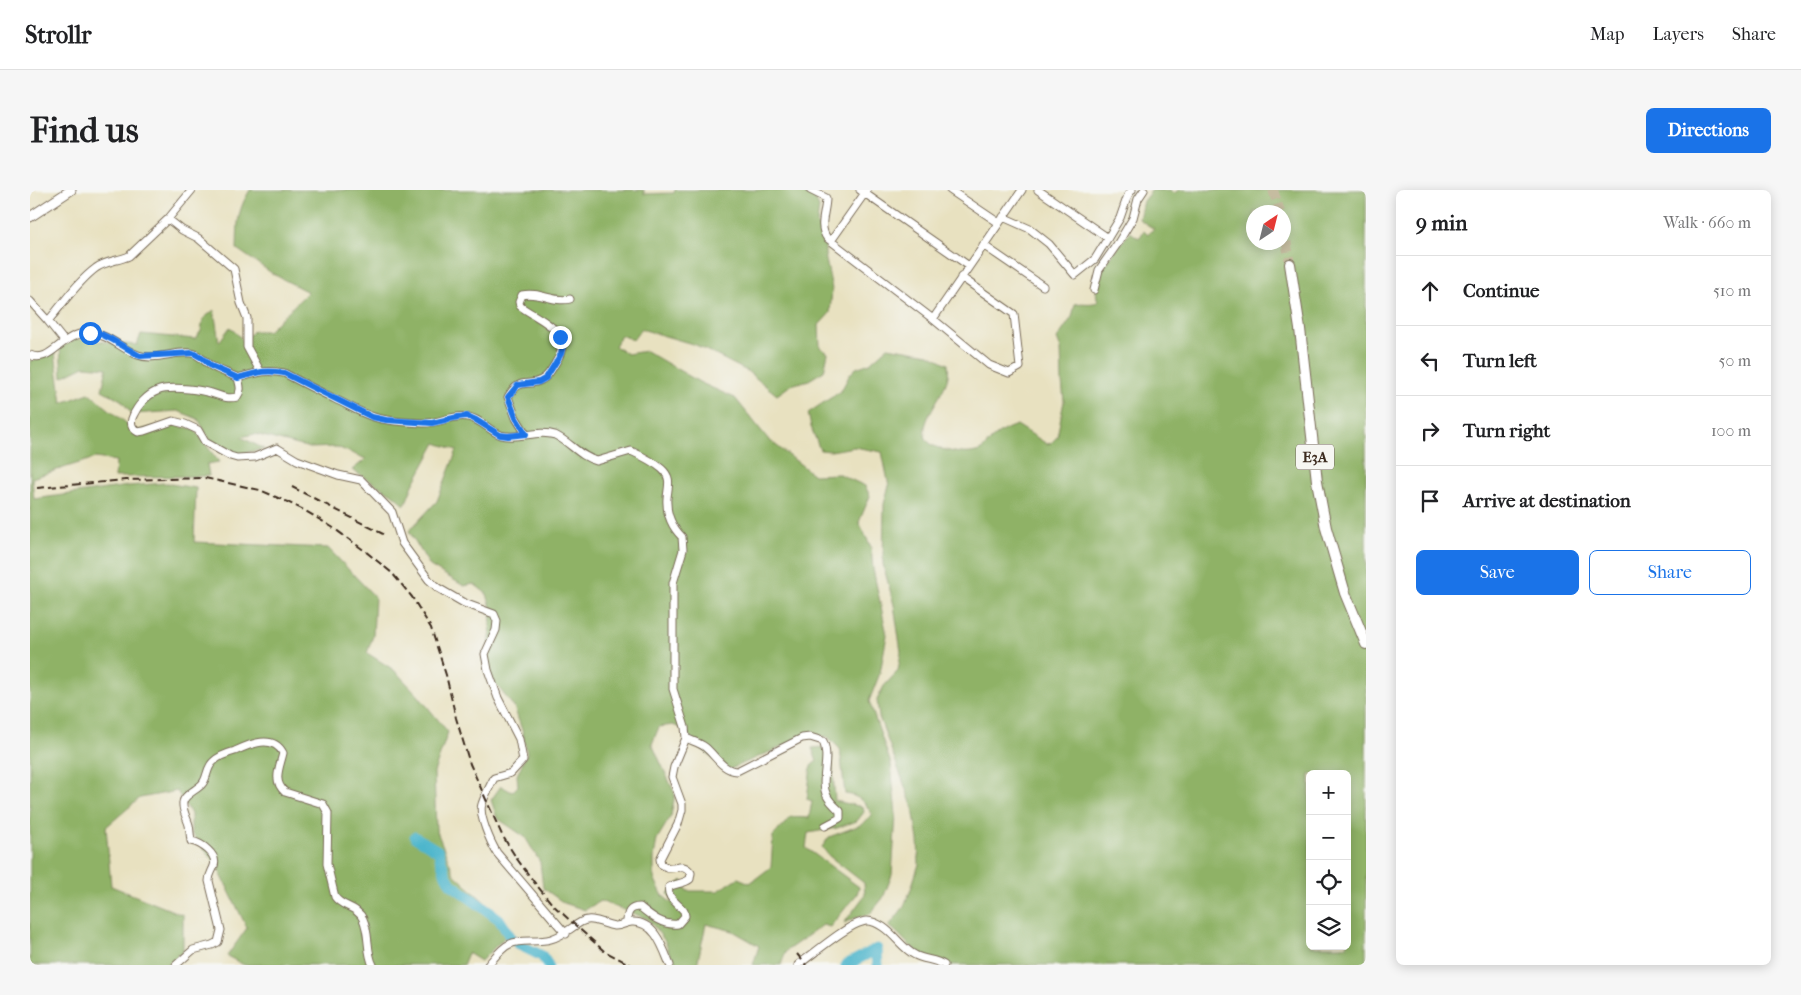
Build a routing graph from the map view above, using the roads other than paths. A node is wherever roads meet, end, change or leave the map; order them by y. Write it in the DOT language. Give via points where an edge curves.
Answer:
graph roads {
  1 [pos="192,190"];
  2 [pos="810,190"];
  3 [pos="950,190"];
  4 [pos="1022,190"];
  5 [pos="1038,190"];
  6 [pos="1144,190"];
  7 [pos="68,191"];
  8 [pos="864,191"];
  9 [pos="1130,191"];
  10 [pos="30,217"];
  11 [pos="168,219"];
  12 [pos="1001,220"];
  13 [pos="1108,238"];
  14 [pos="831,241"];
  15 [pos="983,246"];
  16 [pos="1290,264"];
  17 [pos="969,266"];
  18 [pos="962,277"];
  19 [pos="1043,286"];
  20 [pos="1094,290"];
  21 [pos="570,299"];
  22 [pos="30,301"];
  23 [pos="933,319"];
  24 [pos="48,322"];
  25 [pos="64,341"];
  26 [pos="30,355"];
  27 [pos="260,371"];
  28 [pos="238,378"];
  29 [pos="526,434"];
  30 [pos="1366,644"];
  31 [pos="686,738"];
  32 [pos="825,826"];
  33 [pos="627,923"];
  34 [pos="566,934"];
  35 [pos="176,965"];
  36 [pos="373,965"];
  37 [pos="488,965"];
  38 [pos="670,965"];
  39 [pos="798,965"];
  40 [pos="944,965"];
  1 -- 11 [label="street"];
  2 -- 14 [label="street" via="826,198 822,225 824,234"];
  3 -- 12 [label="street"];
  4 -- 12 [label="street"];
  5 -- 13 [label="street"];
  6 -- 20 [label="street" via="1133,218 1099,270"];
  7 -- 10 [label="main road"];
  8 -- 14 [label="street"];
  8 -- 17 [label="street"];
  9 -- 13 [label="street"];
  11 -- 24 [label="street" via="129,256 96,268"];
  11 -- 27 [label="street" via="198,238 234,270 247,318 247,347"];
  12 -- 13 [label="street" via="1030,229 1049,244 1075,275 1095,259"];
  12 -- 15 [label="street"];
  14 -- 23 [label="street"];
  15 -- 17 [label="street"];
  15 -- 19 [label="street"];
  16 -- 30 [label="highway, E3A" via="1317,481 1326,528 1345,593"];
  17 -- 18 [label="street"];
  18 -- 23 [label="street"];
  18 -- 23 [label="street" via="1014,314 1020,367 1009,373 989,365"];
  21 -- 29 [label="street" via="564,301 535,293 522,295 519,302 520,306 553,326 563,346 546,378 518,385 508,397"];
  22 -- 24 [label="street"];
  24 -- 25 [label="street"];
  25 -- 26 [label="street" via="43,357"];
  25 -- 28 [label="street" via="78,333 101,334 140,356 193,353 211,366"];
  27 -- 28 [label="street"];
  27 -- 29 [label="street" via="284,373 372,417 432,423 467,416 500,435"];
  28 -- 34 [label="street" via="240,392 231,399 199,390 156,391 134,412 132,426 138,432 179,422 198,430 205,442 230,456 248,458 277,448 297,460 361,480 392,512 402,543 429,580 464,603 494,614 496,630 485,654 498,698 519,739 522,760 511,773 494,778 482,811 497,853"];
  29 -- 31 [label="street" via="552,434 580,454 597,461 631,451 651,461 667,476 670,483 668,512 682,537 683,550 673,583 673,689"];
  31 -- 32 [label="street" via="701,744 732,771 802,738 823,741 827,753 825,791 840,811 840,818"];
  31 -- 33 [label="street" via="672,777 682,810 660,859 661,864 668,868 682,866 691,873 690,879 674,884 668,892 685,916 678,924 670,924 635,907 628,912"];
  33 -- 34 [label="street" via="616,926 586,920"];
  33 -- 38 [label="street" via="642,924 657,935"];
  34 -- 37 [label="street" via="538,942 509,944"];
  35 -- 36 [label="street" via="193,950 218,942 221,930 209,881 214,859 204,846 191,840 183,800 204,783 206,771 214,760 246,746 267,742 283,753 277,780 280,788 323,804 327,809 327,864 335,897 362,917"];
  39 -- 40 [label="street" via="849,928 869,921 895,936 915,955"];
}
